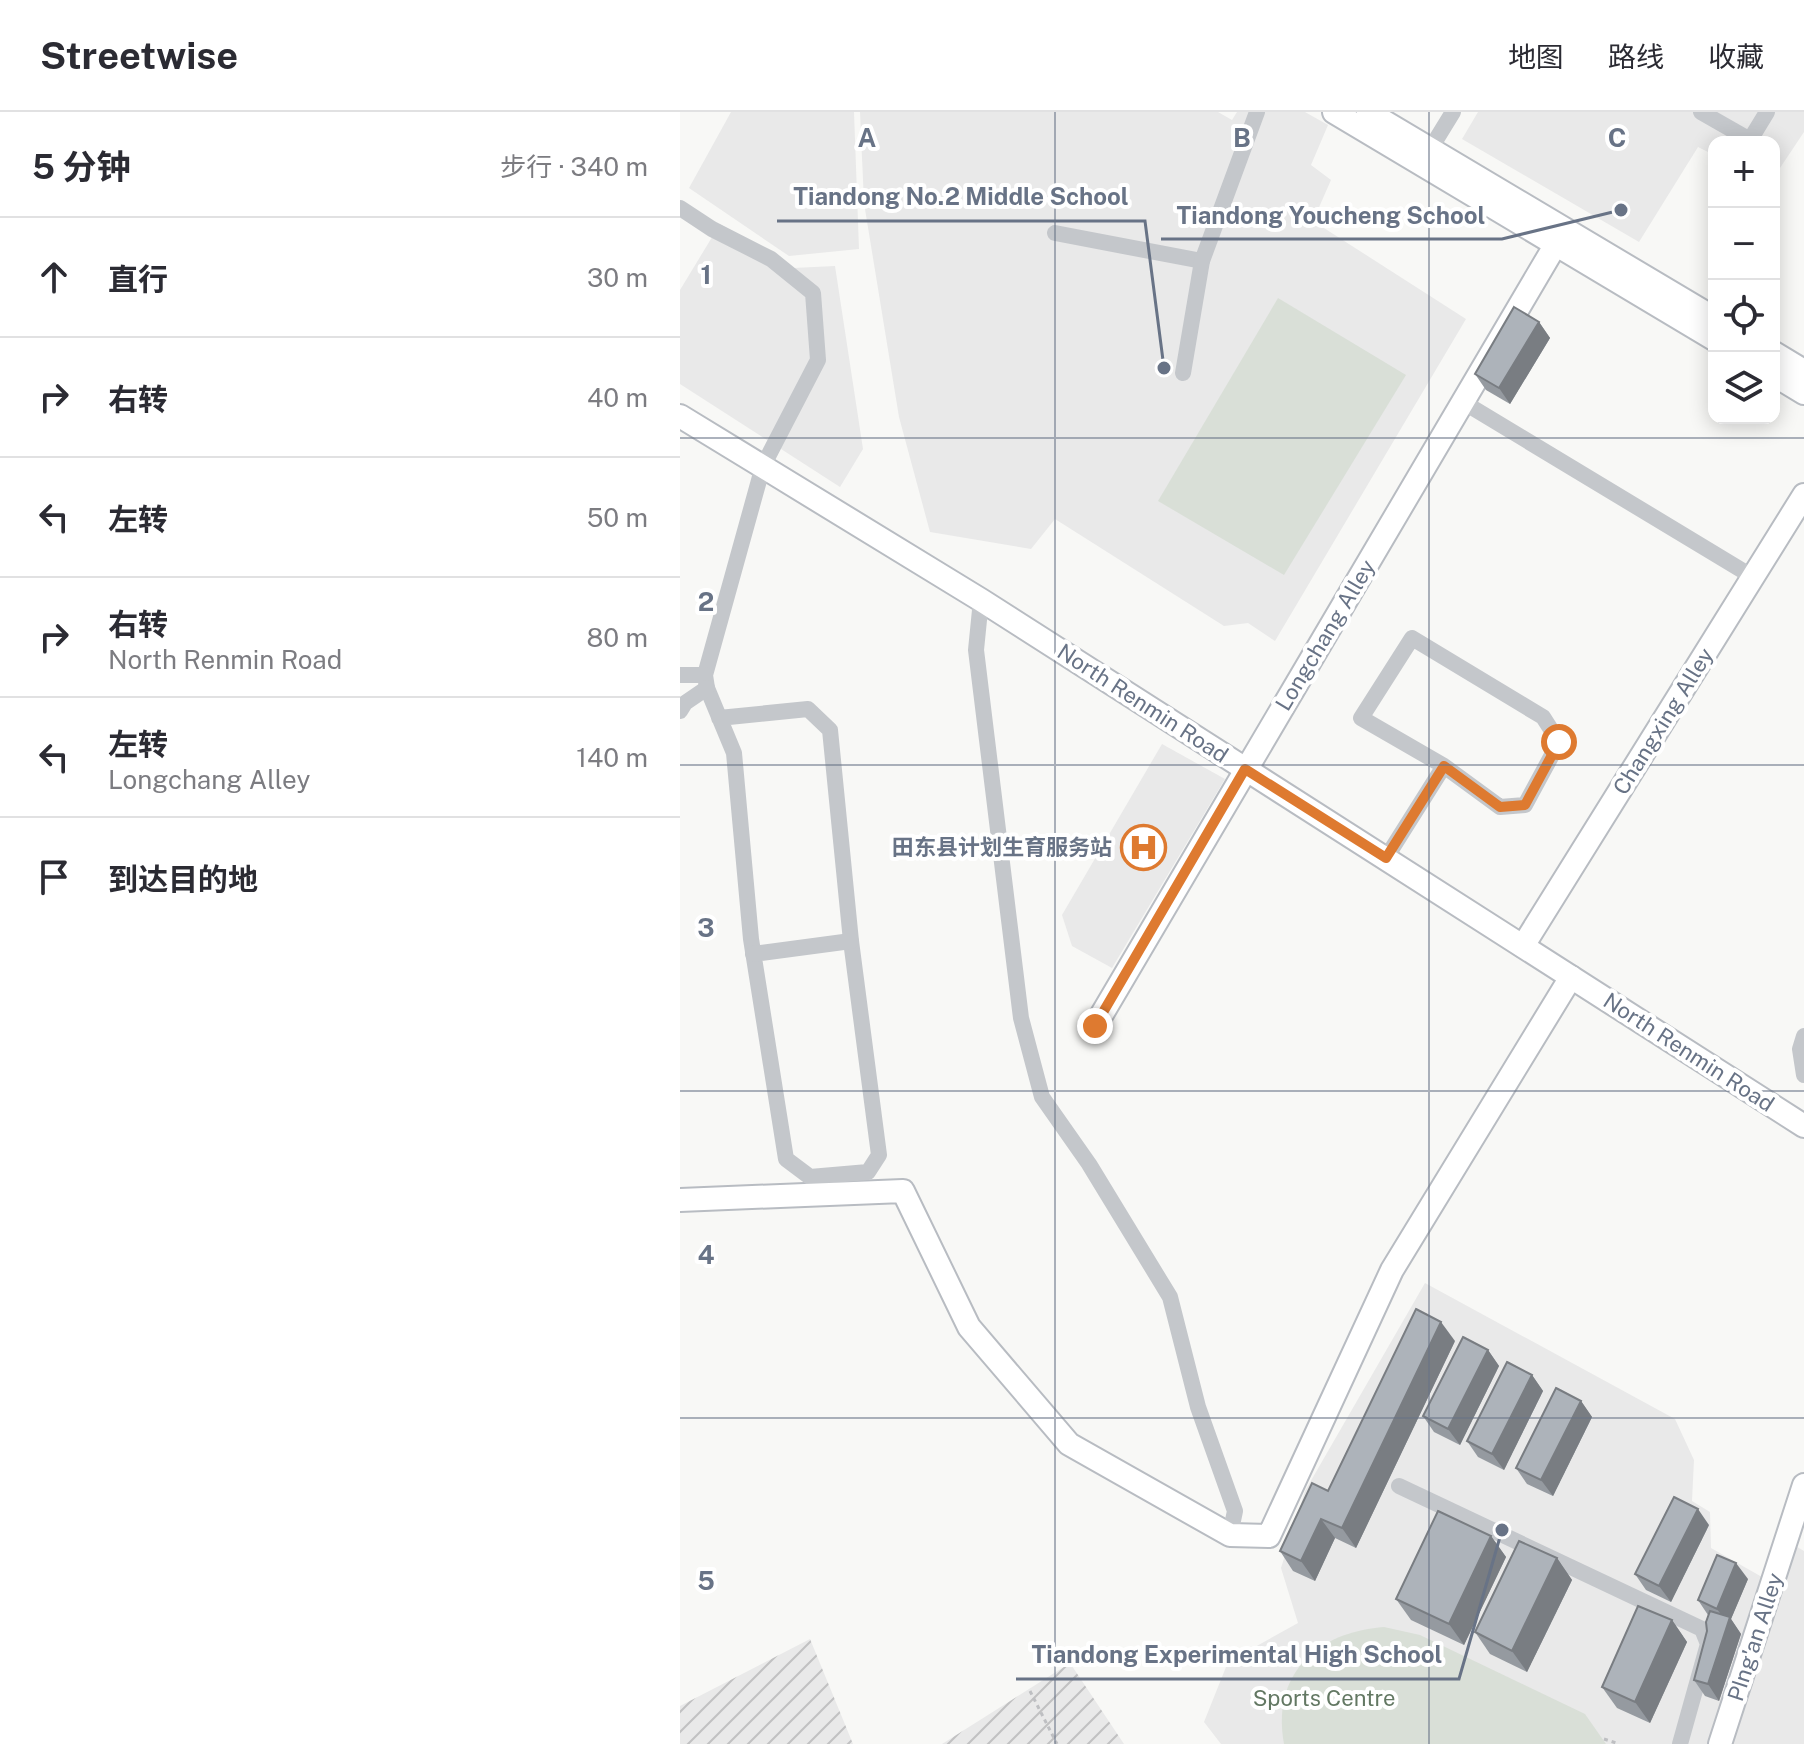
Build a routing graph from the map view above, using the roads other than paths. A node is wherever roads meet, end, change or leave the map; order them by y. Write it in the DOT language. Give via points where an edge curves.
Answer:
graph roads {
  1 [pos="1257,112"];
  2 [pos="1334,112"];
  3 [pos="1368,112"];
  4 [pos="1453,112"];
  5 [pos="1701,112"];
  6 [pos="1767,112"];
  7 [pos="1426,157"];
  8 [pos="680,208"];
  9 [pos="1055,233"];
  10 [pos="1556,244"];
  11 [pos="1202,261"];
  12 [pos="1708,315"];
  13 [pos="1708,335"];
  14 [pos="1780,357"];
  15 [pos="1804,371"];
  16 [pos="1183,373"];
  17 [pos="1780,379"];
  18 [pos="1804,393"];
  19 [pos="1463,402"];
  20 [pos="680,416"];
  21 [pos="763,466"];
  22 [pos="1804,495"];
  23 [pos="1753,577"];
  24 [pos="981,600"];
  25 [pos="680,675"];
  26 [pos="706,682"];
  27 [pos="680,711"];
  28 [pos="719,718"];
  29 [pos="1444,766"];
  30 [pos="1245,769"];
  31 [pos="1386,858"];
  32 [pos="851,941"];
  33 [pos="1523,946"];
  34 [pos="753,954"];
  35 [pos="1571,977"];
  36 [pos="1095,1026"];
  37 [pos="1804,1036"];
  38 [pos="1804,1075"];
  39 [pos="1804,1126"];
  40 [pos="680,1200"];
  41 [pos="1804,1485"];
  42 [pos="1399,1486"];
  43 [pos="1230,1535"];
  44 [pos="1680,1744"];
  45 [pos="1720,1744"];
  1 -- 11 [label="street"];
  2 -- 7 [label="street"];
  3 -- 7 [label="street"];
  4 -- 7 [label="street"];
  5 -- 6 [label="street" via="1750,140"];
  7 -- 10 [label="street"];
  7 -- 12 [label="street"];
  8 -- 21 [label="street" via="771,259 813,293 818,360"];
  9 -- 11 [label="street"];
  10 -- 13 [label="street"];
  10 -- 19 [label="street, Longchang Alley"];
  11 -- 16 [label="street"];
  14 -- 15 [label="street"];
  17 -- 18 [label="street"];
  19 -- 23 [label="street"];
  19 -- 30 [label="street, Longchang Alley"];
  20 -- 21 [label="street, North Renmin Road"];
  21 -- 24 [label="street, North Renmin Road"];
  21 -- 26 [label="street"];
  22 -- 23 [label="street, Changxing Alley"];
  23 -- 33 [label="street, Changxing Alley"];
  24 -- 30 [label="street, North Renmin Road"];
  24 -- 43 [label="street" via="976,650 1021,1018 1042,1097 1170,1297 1198,1407 1235,1511"];
  25 -- 26 [label="street"];
  26 -- 27 [label="street"];
  26 -- 28 [label="street"];
  28 -- 32 [label="street" via="808,709 830,730"];
  28 -- 34 [label="street" via="734,753"];
  29 -- 29 [label="street" via="1361,718 1412,638 1543,717 1559,742 1525,805 1500,807"];
  29 -- 31 [label="street"];
  30 -- 31 [label="street, North Renmin Road"];
  30 -- 36 [label="street, Longchang Alley"];
  31 -- 33 [label="street, North Renmin Road"];
  32 -- 34 [label="street"];
  32 -- 34 [label="street" via="879,1155 868,1172 810,1177 786,1159"];
  33 -- 35 [label="street, North Renmin Road"];
  35 -- 39 [label="street, North Renmin Road"];
  35 -- 43 [label="street" via="1392,1270 1269,1536"];
  37 -- 38 [label="street"];
  40 -- 43 [label="street" via="903,1191 969,1327 1069,1444"];
  41 -- 45 [label="street, PIng'an Alley"];
  42 -- 44 [label="street" via="1702,1629 1708,1644"];
}
